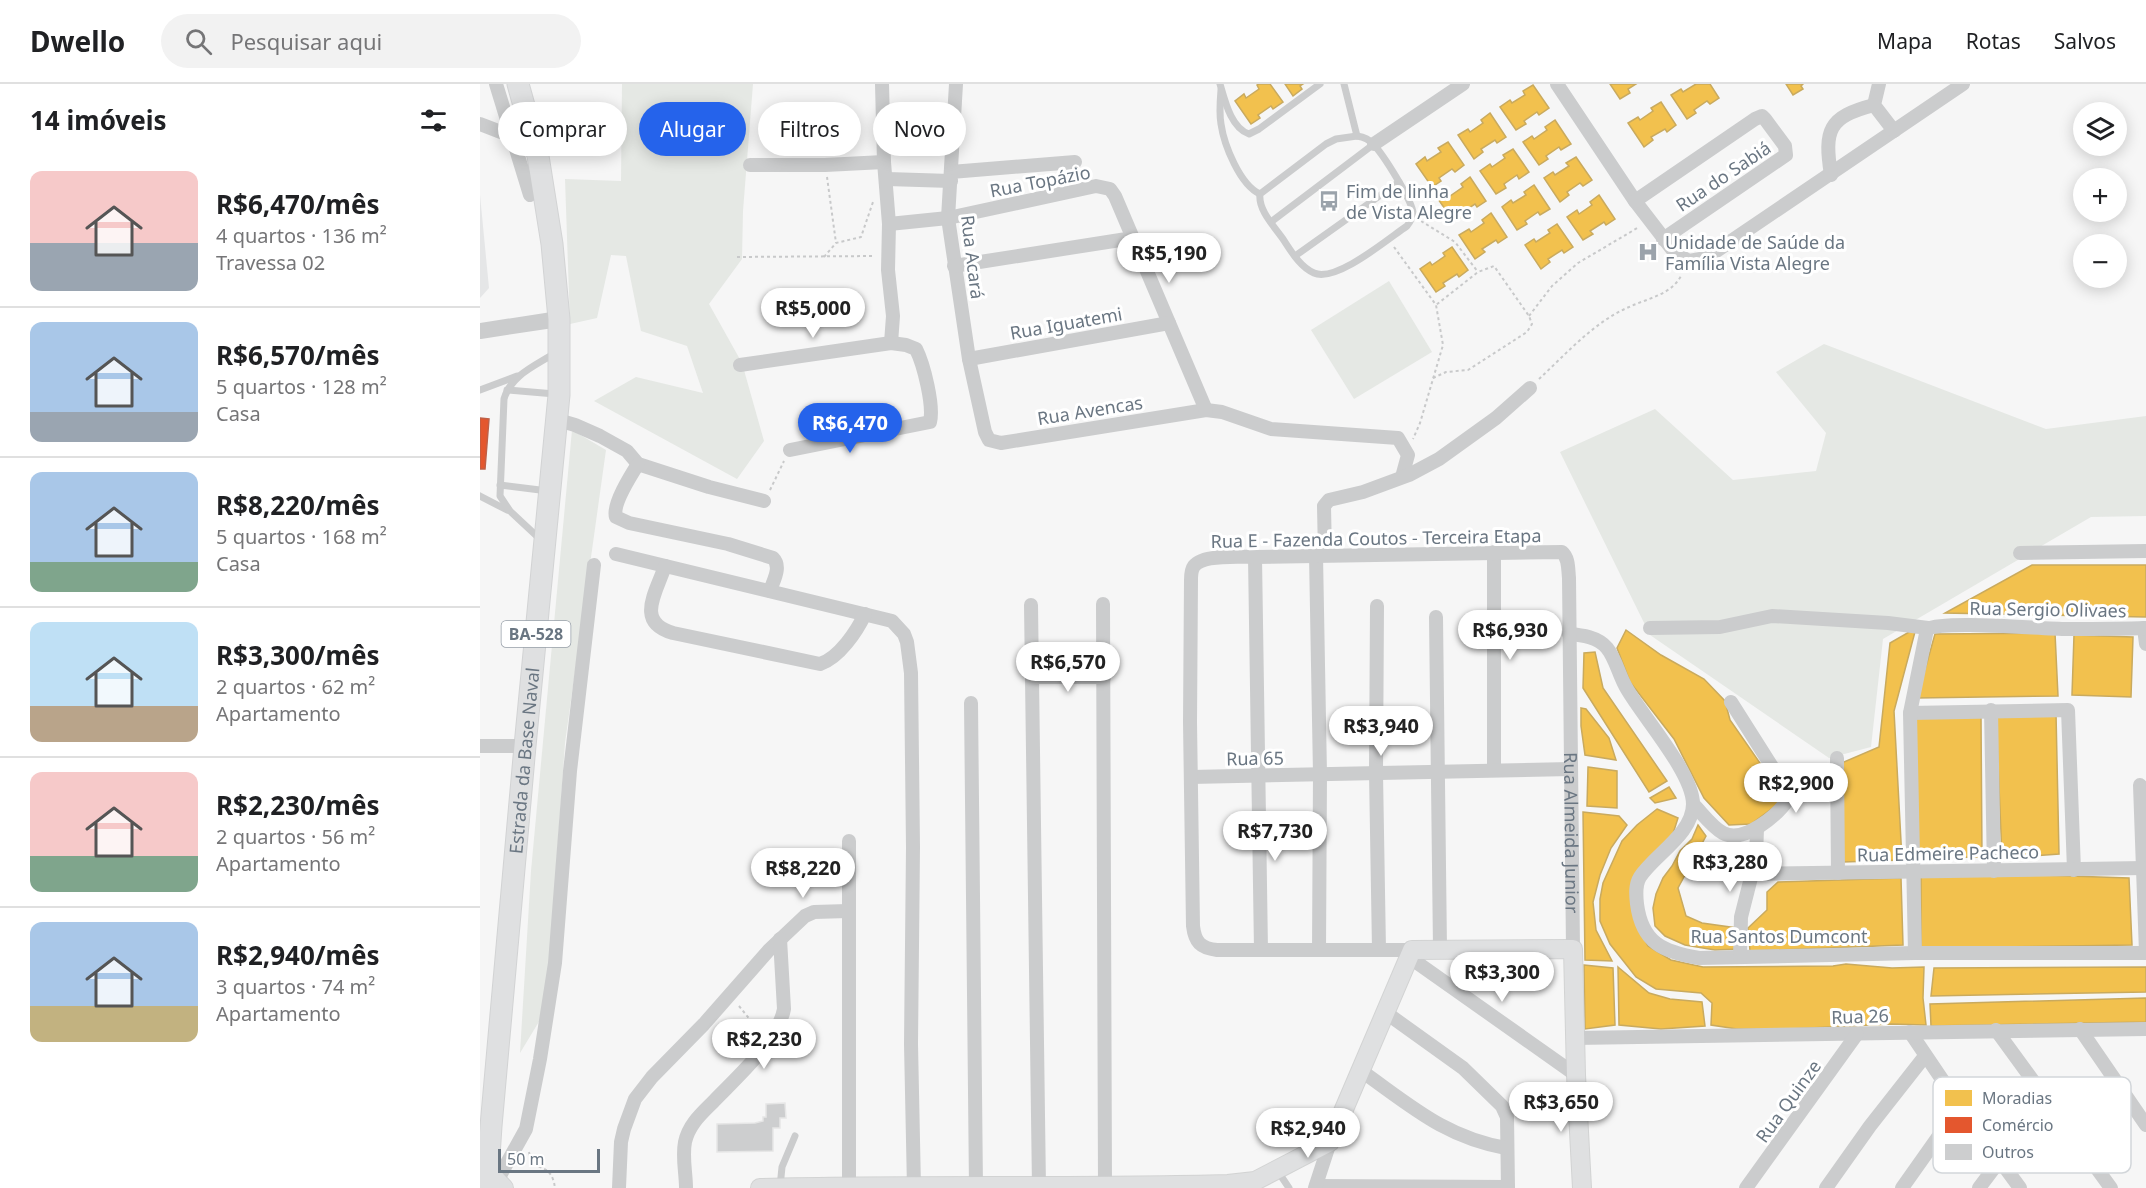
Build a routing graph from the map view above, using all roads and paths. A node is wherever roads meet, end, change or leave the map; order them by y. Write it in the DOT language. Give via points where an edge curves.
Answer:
graph roads {
  1 [pos="496,84"];
  2 [pos="518,84"];
  3 [pos="882,84"];
  4 [pos="956,84"];
  5 [pos="1320,84"];
  6 [pos="1344,84"];
  7 [pos="1463,84"];
  8 [pos="1557,84"];
  9 [pos="1879,84"];
  10 [pos="1963,84"];
  11 [pos="1221,86"];
  12 [pos="501,102"];
  13 [pos="1874,105"];
  14 [pos="480,124"];
  15 [pos="498,130"];
  16 [pos="1894,131"];
  17 [pos="1357,136"];
  18 [pos="1374,144"];
  19 [pos="518,156"];
  20 [pos="885,162"];
  21 [pos="1075,162"];
  22 [pos="750,165"];
  23 [pos="825,165"];
  24 [pos="1831,175"];
  25 [pos="951,177"];
  26 [pos="886,179"];
  27 [pos="1399,182"];
  28 [pos="1260,194"];
  29 [pos="530,195"];
  30 [pos="873,200"];
  31 [pos="1635,201"];
  32 [pos="1412,217"];
  33 [pos="948,218"];
  34 [pos="1650,221"];
  35 [pos="1271,222"];
  36 [pos="889,224"];
  37 [pos="1133,238"];
  38 [pos="1388,239"];
  39 [pos="1663,239"];
  40 [pos="836,243"];
  41 [pos="552,244"];
  42 [pos="888,255"];
  43 [pos="1295,256"];
  44 [pos="737,257"];
  45 [pos="824,257"];
  46 [pos="1689,261"];
  47 [pos="954,266"];
  48 [pos="1478,272"];
  49 [pos="1436,305"];
  50 [pos="1529,316"];
  51 [pos="559,319"];
  52 [pos="1169,323"];
  53 [pos="480,332"];
  54 [pos="891,343"];
  55 [pos="559,350"];
  56 [pos="969,359"];
  57 [pos="740,365"];
  58 [pos="519,375"];
  59 [pos="1433,378"];
  60 [pos="1530,388"];
  61 [pos="480,390"];
  62 [pos="507,390"];
  63 [pos="559,395"];
  64 [pos="1206,410"];
  65 [pos="558,420"];
  66 [pos="985,432"];
  67 [pos="790,450"];
  68 [pos="1407,452"];
  69 [pos="638,464"];
  70 [pos="1402,477"];
  71 [pos="500,485"];
  72 [pos="550,491"];
  73 [pos="480,496"];
  74 [pos="764,501"];
  75 [pos="510,511"];
  76 [pos="545,544"];
  77 [pos="2146,551"];
  78 [pos="1494,552"];
  79 [pos="1562,552"];
  80 [pos="2020,553"];
  81 [pos="616,554"];
  82 [pos="1320,555"];
  83 [pos="1255,557"];
  84 [pos="594,564"];
  85 [pos="665,566"];
  86 [pos="770,591"];
  87 [pos="1103,604"];
  88 [pos="1031,605"];
  89 [pos="1377,606"];
  90 [pos="865,614"];
  91 [pos="1436,617"];
  92 [pos="1650,628"];
  93 [pos="1928,628"];
  94 [pos="2145,628"];
  95 [pos="1569,634"];
  96 [pos="2146,644"];
  97 [pos="1032,677"];
  98 [pos="1104,677"];
  99 [pos="1731,702"];
  100 [pos="971,703"];
  101 [pos="1991,710"];
  102 [pos="1910,713"];
  103 [pos="480,746"];
  104 [pos="525,746"];
  105 [pos="1837,758"];
  106 [pos="1571,769"];
  107 [pos="1494,770"];
  108 [pos="1437,772"];
  109 [pos="1376,773"];
  110 [pos="1320,774"];
  111 [pos="1258,776"];
  112 [pos="1191,777"];
  113 [pos="2140,785"];
  114 [pos="1693,804"];
  115 [pos="1756,828"];
  116 [pos="849,841"];
  117 [pos="2144,868"];
  118 [pos="2074,870"];
  119 [pos="1994,871"];
  120 [pos="1915,872"];
  121 [pos="1838,873"];
  122 [pos="1752,874"];
  123 [pos="848,911"];
  124 [pos="780,939"];
  125 [pos="1573,949"];
  126 [pos="1261,950"];
  127 [pos="1319,950"];
  128 [pos="1379,950"];
  129 [pos="1440,950"];
  130 [pos="1410,953"];
  131 [pos="1916,953"];
  132 [pos="2146,953"];
  133 [pos="1740,957"];
  134 [pos="730,995"];
  135 [pos="1385,1012"];
  136 [pos="2079,1029"];
  137 [pos="2146,1029"];
  138 [pos="1996,1030"];
  139 [pos="1910,1032"];
  140 [pos="1857,1034"];
  141 [pos="1575,1038"];
  142 [pos="768,1041"];
  143 [pos="1925,1056"];
  144 [pos="1360,1071"];
  145 [pos="1576,1075"];
  146 [pos="1940,1077"];
  147 [pos="2030,1077"];
  148 [pos="2112,1077"];
  149 [pos="2131,1104"];
  150 [pos="2146,1125"];
  151 [pos="526,1129"];
  152 [pos="795,1136"];
  153 [pos="1330,1142"];
  154 [pos="1933,1144"];
  155 [pos="1506,1148"];
  156 [pos="1299,1159"];
  157 [pos="1277,1170"];
  158 [pos="1990,1173"];
  159 [pos="2009,1173"];
  160 [pos="2100,1173"];
  161 [pos="491,1180"];
  162 [pos="1258,1184"];
  163 [pos="1316,1184"];
  164 [pos="1105,1186"];
  165 [pos="849,1187"];
  166 [pos="914,1187"];
  167 [pos="555,1188"];
  168 [pos="619,1188"];
  169 [pos="686,1188"];
  170 [pos="760,1188"];
  171 [pos="780,1188"];
  172 [pos="976,1188"];
  173 [pos="1040,1188"];
  174 [pos="1289,1188"];
  175 [pos="1508,1188"];
  176 [pos="1582,1188"];
  177 [pos="1746,1188"];
  178 [pos="1826,1188"];
  179 [pos="1902,1188"];
  180 [pos="1979,1188"];
  181 [pos="2020,1188"];
  182 [pos="2111,1188"];
  1 -- 12 [label="street"];
  2 -- 41 [label="main road, Estrada da Base Naval / BA-528" via="538,156"];
  3 -- 20 [label="street"];
  4 -- 25 [label="street, Rua Acará"];
  5 -- 11 [label="lane" via="1249,134 1235,124"];
  6 -- 17 [label="lane"];
  7 -- 18 [label="street"];
  8 -- 31 [label="street"];
  9 -- 13 [label="street"];
  10 -- 16 [label="street"];
  11 -- 28 [label="lane" via="1219,107 1227,146 1242,179"];
  13 -- 16 [label="street"];
  13 -- 24 [label="street" via="1842,117 1830,133 1827,151"];
  14 -- 15 [label="street"];
  16 -- 24 [label="street"];
  17 -- 18 [label="lane"];
  17 -- 28 [label="lane" via="1326,144"];
  18 -- 27 [label="lane"];
  18 -- 35 [label="lane"];
  19 -- 29 [label="street"];
  20 -- 23 [label="street"];
  20 -- 26 [label="street"];
  21 -- 25 [label="street, Rua Topázio"];
  22 -- 23 [label="street"];
  23 -- 40 [label="path"];
  24 -- 46 [label="street" via="1706,258"];
  25 -- 26 [label="street, Rua Topázio"];
  25 -- 33 [label="street, Rua Acará"];
  26 -- 36 [label="street"];
  27 -- 32 [label="lane" via="1411,204"];
  27 -- 43 [label="lane"];
  28 -- 35 [label="lane"];
  29 -- 41 [label="main road"];
  30 -- 40 [label="path" via="861,237"];
  31 -- 34 [label="street"];
  31 -- 39 [label="street, Rua do Sabiá" via="1755,118 1765,119 1785,146 1786,155"];
  32 -- 38 [label="lane" via="1407,226"];
  32 -- 48 [label="path" via="1455,242"];
  33 -- 36 [label="street, Rua Topázio"];
  33 -- 37 [label="street, Rua Topázio" via="1096,186 1110,189 1115,196"];
  33 -- 47 [label="street, Rua Acará"];
  34 -- 39 [label="street"];
  34 -- 50 [label="path" via="1578,263 1552,286"];
  35 -- 43 [label="lane"];
  36 -- 42 [label="street"];
  37 -- 47 [label="street"];
  37 -- 52 [label="street"];
  38 -- 43 [label="lane" via="1330,274 1313,273"];
  38 -- 49 [label="path"];
  39 -- 46 [label="street" via="1675,254"];
  40 -- 45 [label="path"];
  41 -- 51 [label="main road, Estrada da Base Naval / BA-528"];
  42 -- 45 [label="path"];
  42 -- 54 [label="street"];
  44 -- 45 [label="path"];
  46 -- 60 [label="path" via="1680,279 1668,290 1612,316"];
  47 -- 56 [label="street, Rua Acará"];
  48 -- 49 [label="path"];
  48 -- 50 [label="path" via="1491,266 1498,270"];
  49 -- 59 [label="path" via="1443,345"];
  50 -- 59 [label="path" via="1532,324 1527,332 1468,370"];
  51 -- 53 [label="street"];
  51 -- 55 [label="main road, Estrada da Base Naval / BA-528"];
  52 -- 56 [label="street, Rua Iguatemi"];
  52 -- 64 [label="street"];
  54 -- 57 [label="street"];
  54 -- 67 [label="street" via="916,349 927,387 930,423"];
  55 -- 58 [label="lane"];
  55 -- 63 [label="main road, Estrada da Base Naval / BA-528"];
  56 -- 66 [label="street, Rua Acará"];
  58 -- 61 [label="lane"];
  58 -- 62 [label="lane"];
  59 -- 68 [label="path"];
  60 -- 70 [label="street" via="1439,459"];
  62 -- 63 [label="lane"];
  62 -- 71 [label="lane"];
  63 -- 65 [label="main road, Estrada da Base Naval / BA-528"];
  64 -- 66 [label="street, Rua Avencas" via="1001,443 989,440"];
  64 -- 68 [label="street" via="1271,429 1398,438"];
  65 -- 69 [label="street" via="615,444"];
  65 -- 72 [label="main road, Estrada da Base Naval / BA-528"];
  67 -- 74 [label="path"];
  68 -- 70 [label="street"];
  69 -- 74 [label="street"];
  69 -- 86 [label="street" via="614,513 617,519 773,558 778,566"];
  70 -- 82 [label="street" via="1327,502"];
  71 -- 72 [label="lane"];
  71 -- 75 [label="lane" via="500,496"];
  72 -- 76 [label="main road, Estrada da Base Naval / BA-528"];
  73 -- 75 [label="lane"];
  75 -- 76 [label="lane"];
  76 -- 104 [label="main road, Estrada da Base Naval / BA-528"];
  77 -- 80 [label="street"];
  78 -- 79 [label="street, Rua E - Fazenda Coutos - Terceira Etapa"];
  78 -- 82 [label="street, Rua E - Fazenda Coutos - Terceira Etapa"];
  78 -- 107 [label="street"];
  79 -- 95 [label="street, Rua Almeida Junior" via="1568,570"];
  81 -- 85 [label="street"];
  82 -- 83 [label="street, Rua E - Fazenda Coutos - Terceira Etapa"];
  82 -- 110 [label="street"];
  83 -- 111 [label="street"];
  83 -- 112 [label="street, Rua E - Fazenda Coutos - Terceira Etapa" via="1206,559 1192,570"];
  84 -- 151 [label="street" via="570,771 555,963"];
  85 -- 86 [label="street"];
  85 -- 90 [label="street" via="651,617 657,627 673,633 820,664 838,652"];
  86 -- 90 [label="street"];
  87 -- 98 [label="street"];
  88 -- 97 [label="street"];
  89 -- 109 [label="street"];
  90 -- 166 [label="street" via="892,621 904,634 910,654"];
  91 -- 108 [label="street"];
  92 -- 93 [label="street, Rua Sergio Olivaes" via="1720,627 1772,616"];
  93 -- 94 [label="street, Rua Sergio Olivaes"];
  93 -- 102 [label="street"];
  94 -- 96 [label="street"];
  95 -- 106 [label="street, Rua Almeida Junior"];
  95 -- 114 [label="street" via="1588,636 1606,647 1626,687 1681,771"];
  97 -- 98 [label="street"];
  97 -- 173 [label="street"];
  98 -- 164 [label="street"];
  99 -- 115 [label="street" via="1789,796"];
  100 -- 172 [label="street"];
  101 -- 102 [label="street"];
  101 -- 118 [label="street" via="2068,710"];
  101 -- 119 [label="street"];
  102 -- 120 [label="street"];
  103 -- 104 [label="street"];
  104 -- 161 [label="main road, Estrada da Base Naval / BA-528"];
  105 -- 121 [label="street"];
  106 -- 107 [label="street, Rua 65"];
  106 -- 125 [label="street, Rua Almeida Junior"];
  107 -- 108 [label="street, Rua 65"];
  108 -- 109 [label="street, Rua 65"];
  108 -- 129 [label="street"];
  109 -- 110 [label="street, Rua 65"];
  109 -- 128 [label="street"];
  110 -- 111 [label="street, Rua 65"];
  110 -- 127 [label="street"];
  111 -- 112 [label="street, Rua 65"];
  111 -- 126 [label="street"];
  112 -- 126 [label="street, Rua E - Fazenda Coutos - Terceira Etapa" via="1195,938 1201,947 1217,950"];
  113 -- 117 [label="street"];
  114 -- 115 [label="street" via="1723,833 1739,836"];
  114 -- 133 [label="street, Rua Santos Dumcont" via="1682,831 1637,883 1640,920 1652,940 1672,952 1699,958"];
  115 -- 122 [label="street"];
  116 -- 123 [label="street"];
  117 -- 118 [label="street, Rua Edmeire Pacheco"];
  117 -- 132 [label="street"];
  118 -- 119 [label="street, Rua Edmeire Pacheco"];
  119 -- 120 [label="street, Rua Edmeire Pacheco"];
  120 -- 121 [label="street, Rua Edmeire Pacheco"];
  120 -- 131 [label="street"];
  121 -- 122 [label="street, Rua Edmeire Pacheco"];
  122 -- 133 [label="street" via="1741,917"];
  123 -- 124 [label="street" via="811,913"];
  123 -- 165 [label="street"];
  124 -- 134 [label="street"];
  124 -- 142 [label="street" via="784,1010"];
  125 -- 129 [label="main road"];
  125 -- 141 [label="main road, Rua Almeida Junior"];
  126 -- 127 [label="street"];
  127 -- 128 [label="street"];
  128 -- 130 [label="street"];
  129 -- 130 [label="main road"];
  130 -- 135 [label="main road"];
  130 -- 145 [label="street"];
  131 -- 132 [label="street, Rua Santos Dumcont"];
  131 -- 133 [label="street, Rua Santos Dumcont"];
  134 -- 142 [label="path"];
  134 -- 168 [label="street" via="635,1099 621,1142"];
  135 -- 144 [label="main road"];
  135 -- 155 [label="street" via="1463,1068 1495,1098 1507,1117"];
  136 -- 137 [label="street, Rua 26"];
  136 -- 138 [label="street, Rua 26"];
  136 -- 148 [label="street"];
  138 -- 139 [label="street, Rua 26"];
  138 -- 147 [label="street"];
  139 -- 140 [label="street, Rua 26"];
  139 -- 143 [label="street"];
  140 -- 141 [label="street, Rua 26"];
  140 -- 177 [label="street, Rua Quinze"];
  141 -- 145 [label="main road, Rua Almeida Junior"];
  142 -- 169 [label="street" via="690,1129 684,1151"];
  143 -- 146 [label="street"];
  143 -- 178 [label="street"];
  144 -- 153 [label="main road"];
  144 -- 155 [label="street" via="1442,1127 1475,1141"];
  145 -- 176 [label="main road, Rua Almeida Junior"];
  149 -- 150 [label="street"];
  151 -- 161 [label="street"];
  151 -- 167 [label="path" via="530,1158 550,1172"];
  152 -- 171 [label="lane" via="782,1167"];
  153 -- 156 [label="main road"];
  153 -- 163 [label="street"];
  154 -- 179 [label="street"];
  155 -- 175 [label="street"];
  156 -- 157 [label="main road"];
  156 -- 163 [label="street" via="1314,1169"];
  157 -- 162 [label="main road"];
  157 -- 174 [label="lane"];
  158 -- 180 [label="street"];
  159 -- 181 [label="street"];
  160 -- 182 [label="street"];
  162 -- 164 [label="main road"];
  163 -- 175 [label="street"];
  164 -- 173 [label="main road"];
  165 -- 166 [label="main road"];
  165 -- 171 [label="main road"];
  166 -- 172 [label="main road"];
  170 -- 171 [label="main road"];
  172 -- 173 [label="main road"];
}
